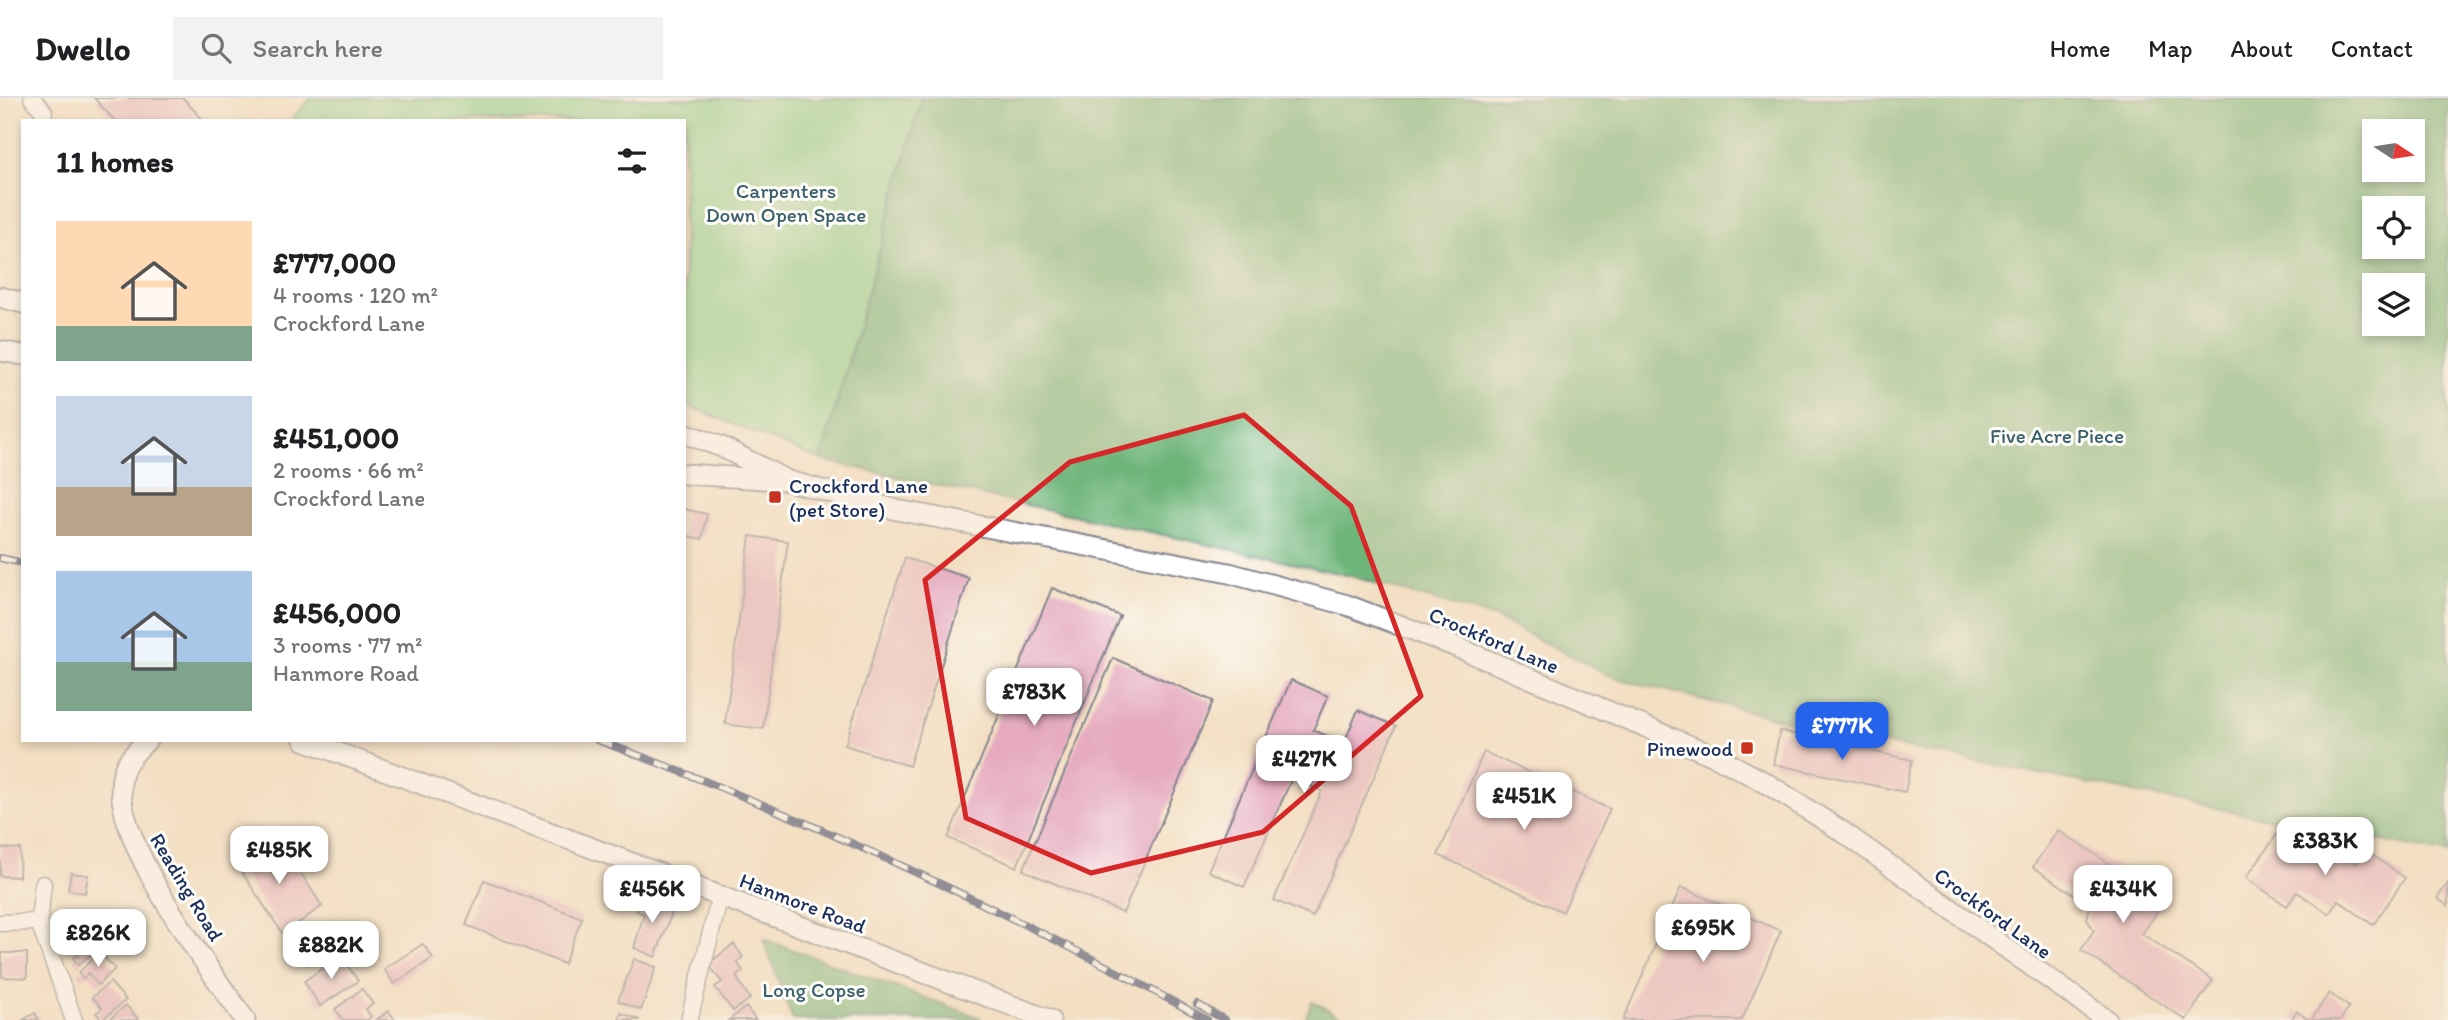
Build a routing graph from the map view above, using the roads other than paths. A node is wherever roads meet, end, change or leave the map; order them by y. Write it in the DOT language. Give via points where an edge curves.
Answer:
graph roads {
  1 [pos="32,98"];
  2 [pos="44,112"];
  3 [pos="0,297"];
  4 [pos="21,302"];
  5 [pos="0,351"];
  6 [pos="21,355"];
  7 [pos="686,434"];
  8 [pos="686,474"];
  9 [pos="788,481"];
  10 [pos="145,742"];
  11 [pos="309,742"];
  12 [pos="43,884"];
  13 [pos="720,897"];
  14 [pos="39,922"];
  15 [pos="0,923"];
  16 [pos="74,1020"];
  17 [pos="245,1020"];
  18 [pos="689,1020"];
  19 [pos="1050,1020"];
  20 [pos="2107,1020"];
  1 -- 2 [label="street"];
  3 -- 4 [label="street"];
  5 -- 6 [label="street"];
  7 -- 9 [label="street, Crockford Lane"];
  8 -- 9 [label="street, Crockford Lane"];
  9 -- 20 [label="street, Crockford Lane" via="897,510 1229,573 1348,605 1454,646 1719,758 1766,783 1843,832"];
  10 -- 17 [label="street, Reading Road" via="125,766 123,808 130,835 164,900"];
  11 -- 13 [label="street, Hanmore Road"];
  12 -- 14 [label="street"];
  13 -- 18 [label="street"];
  13 -- 19 [label="street, Hanmore Road"];
  14 -- 15 [label="street"];
  14 -- 16 [label="street"];
}
